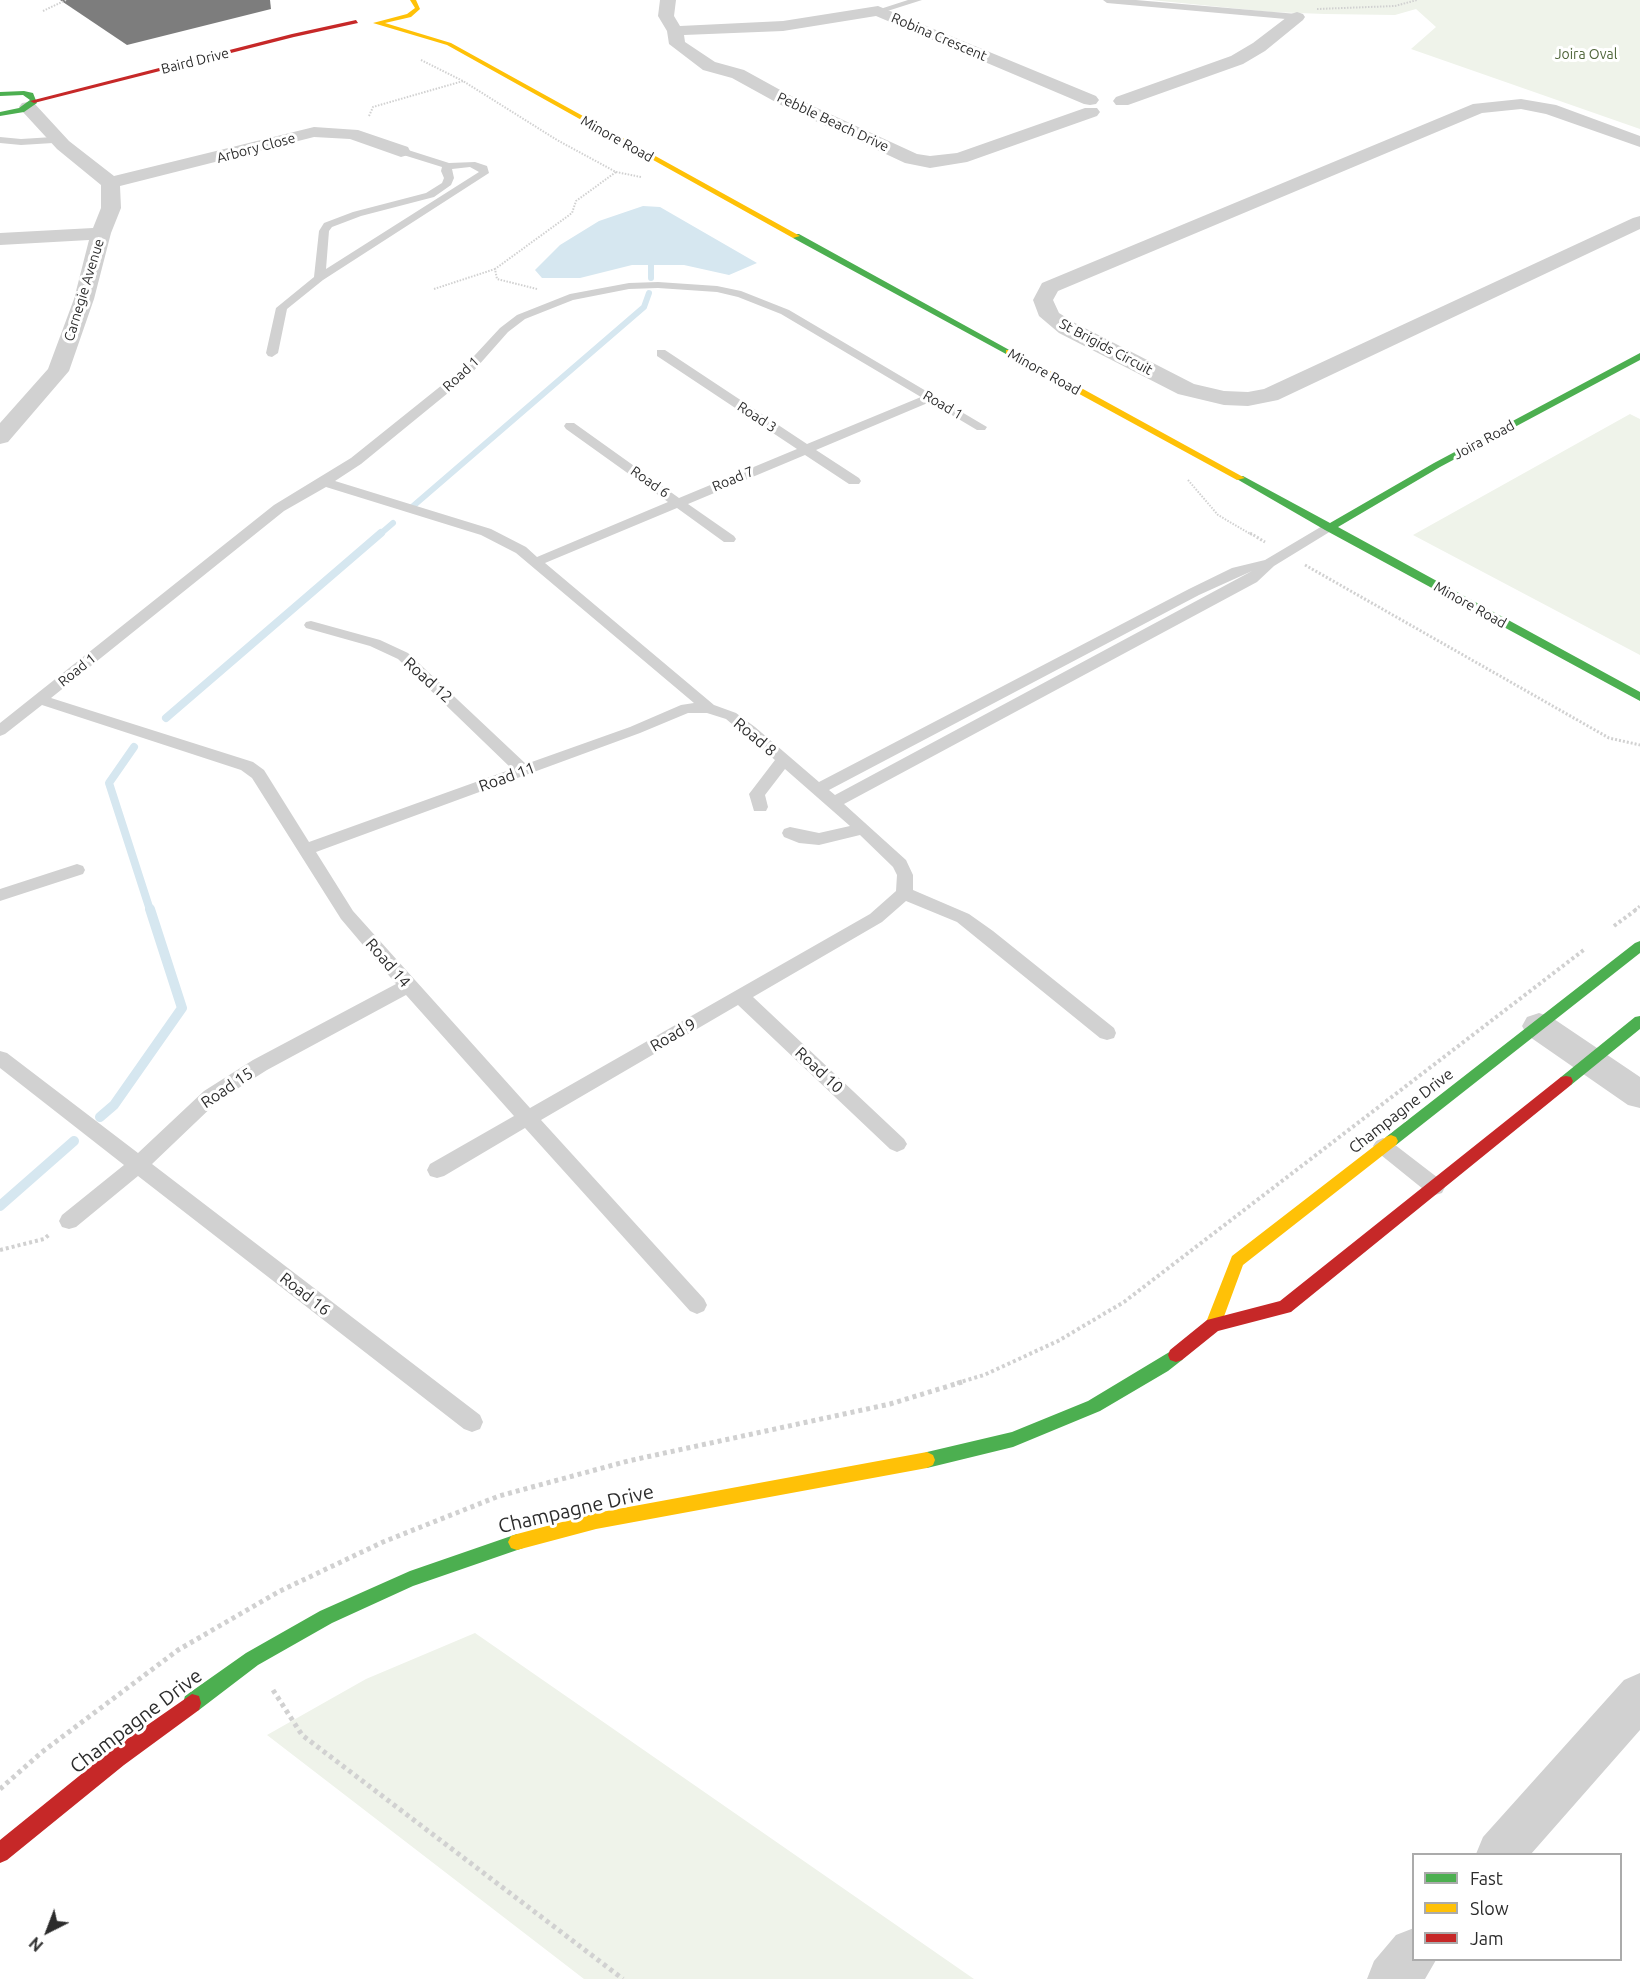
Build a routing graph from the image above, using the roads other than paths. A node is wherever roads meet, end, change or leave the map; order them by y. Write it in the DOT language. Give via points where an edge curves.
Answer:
graph roads {
  1 [pos="668,0"];
  2 [pos="918,0"];
  3 [pos="1107,0"];
  4 [pos="418,4"];
  5 [pos="878,11"];
  6 [pos="336,13"];
  7 [pos="320,15"];
  8 [pos="1297,17"];
  9 [pos="356,22"];
  10 [pos="378,22"];
  11 [pos="675,31"];
  12 [pos="449,44"];
  13 [pos="16,96"];
  14 [pos="1090,106"];
  15 [pos="1,114"];
  16 [pos="0,140"];
  17 [pos="58,142"];
  18 [pos="1640,142"];
  19 [pos="400,151"];
  20 [pos="448,166"];
  21 [pos="110,183"];
  22 [pos="1640,222"];
  23 [pos="101,233"];
  24 [pos="0,239"];
  25 [pos="319,278"];
  26 [pos="272,353"];
  27 [pos="660,353"];
  28 [pos="1640,356"];
  29 [pos="930,398"];
  30 [pos="570,426"];
  31 [pos="981,427"];
  32 [pos="0,437"];
  33 [pos="806,449"];
  34 [pos="854,481"];
  35 [pos="325,482"];
  36 [pos="678,502"];
  37 [pos="1329,528"];
  38 [pos="729,539"];
  39 [pos="536,562"];
  40 [pos="1269,562"];
  41 [pos="1194,592"];
  42 [pos="1210,602"];
  43 [pos="311,625"];
  44 [pos="1640,697"];
  45 [pos="40,699"];
  46 [pos="709,708"];
  47 [pos="0,731"];
  48 [pos="783,761"];
  49 [pos="524,771"];
  50 [pos="818,790"];
  51 [pos="833,803"];
  52 [pos="760,807"];
  53 [pos="863,829"];
  54 [pos="790,832"];
  55 [pos="304,850"];
  56 [pos="77,870"];
  57 [pos="904,893"];
  58 [pos="0,895"];
  59 [pos="1640,946"];
  60 [pos="408,986"];
  61 [pos="741,997"];
  62 [pos="1640,1022"];
  63 [pos="1539,1026"];
  64 [pos="1107,1033"];
  65 [pos="0,1059"];
  66 [pos="1591,1062"];
  67 [pos="1640,1095"];
  68 [pos="526,1118"];
  69 [pos="897,1144"];
  70 [pos="1383,1146"];
  71 [pos="138,1165"];
  72 [pos="437,1170"];
  73 [pos="1435,1187"];
  74 [pos="69,1221"];
  75 [pos="697,1305"];
  76 [pos="1214,1325"];
  77 [pos="472,1422"];
  78 [pos="1640,1696"];
  79 [pos="0,1853"];
  80 [pos="1501,1853"];
  81 [pos="1412,1954"];
  82 [pos="1392,1979"];
  1 -- 11 [label="street, Pebble Beach Drive" via="666,16"];
  2 -- 5 [label="lane"];
  3 -- 8 [label="lane"];
  4 -- 10 [label="street" via="401,19"];
  4 -- 12 [label="street, Minore Road"];
  5 -- 11 [label="street, Robina Crescent" via="792,25"];
  5 -- 14 [label="street, Robina Crescent"];
  6 -- 9 [label="street"];
  7 -- 13 [label="street, Baird Drive"];
  8 -- 14 [label="street" via="1237,60 1122,101 1106,98"];
  9 -- 10 [label="street"];
  9 -- 13 [label="street, Baird Drive"];
  10 -- 12 [label="street, Minore Road"];
  11 -- 14 [label="street, Pebble Beach Drive" via="677,44 709,66 738,74 929,168"];
  12 -- 37 [label="street, Minore Road"];
  13 -- 15 [label="street"];
  13 -- 17 [label="street"];
  15 -- 17 [label="street"];
  16 -- 17 [label="lane"];
  17 -- 21 [label="street"];
  18 -- 22 [label="street, St Brigids Circuit" via="1550,110 1521,104 1479,108 1049,287 1043,300 1050,316 1067,328 1186,389 1248,399 1270,395"];
  19 -- 20 [label="lane"];
  19 -- 21 [label="street, Arbory Close" via="346,133 314,132"];
  20 -- 25 [label="lane" via="446,185 430,195 328,225"];
  20 -- 25 [label="lane" via="471,164 483,168 484,173"];
  21 -- 23 [label="street, Carnegie Avenue" via="111,208"];
  23 -- 24 [label="street"];
  23 -- 32 [label="street, Carnegie Avenue" via="84,299 58,371"];
  25 -- 26 [label="lane" via="282,308"];
  27 -- 33 [label="lane, Road 3"];
  28 -- 37 [label="street, Joira Road"];
  29 -- 31 [label="lane, Road 1"];
  29 -- 33 [label="lane, Road 7"];
  29 -- 35 [label="lane, Road 1" via="785,312 741,294 717,289 629,286 570,297 521,317 466,372"];
  30 -- 36 [label="lane, Road 6"];
  33 -- 34 [label="lane, Road 3"];
  33 -- 36 [label="lane, Road 7"];
  35 -- 39 [label="lane, Road 8" via="486,532"];
  35 -- 45 [label="lane, Road 1" via="279,508"];
  36 -- 38 [label="lane, Road 6"];
  36 -- 39 [label="lane, Road 7"];
  37 -- 40 [label="lane"];
  37 -- 44 [label="street, Minore Road"];
  39 -- 46 [label="lane, Road 8"];
  40 -- 41 [label="lane" via="1237,571"];
  40 -- 42 [label="lane" via="1252,579"];
  41 -- 42 [label="lane"];
  41 -- 50 [label="lane"];
  42 -- 51 [label="lane"];
  43 -- 49 [label="lane, Road 12" via="375,643 403,656"];
  45 -- 47 [label="lane, Road 1"];
  45 -- 55 [label="lane, Road 14" via="253,770"];
  46 -- 48 [label="lane, Road 8" via="741,723"];
  46 -- 49 [label="lane, Road 11" via="686,708"];
  48 -- 50 [label="lane, Road 8"];
  48 -- 52 [label="lane" via="757,794"];
  49 -- 55 [label="lane, Road 11"];
  50 -- 51 [label="lane, Road 8"];
  51 -- 53 [label="lane, Road 8"];
  53 -- 54 [label="lane" via="819,839"];
  53 -- 57 [label="lane, Road 8" via="900,864 905,875"];
  55 -- 60 [label="lane, Road 14" via="346,915"];
  56 -- 58 [label="lane"];
  57 -- 61 [label="lane, Road 9" via="876,918"];
  57 -- 64 [label="lane" via="963,918"];
  59 -- 63 [label="street, Champagne Drive"];
  60 -- 68 [label="lane, Road 14"];
  60 -- 71 [label="lane, Road 15" via="218,1091"];
  61 -- 68 [label="lane, Road 9"];
  61 -- 69 [label="lane, Road 10"];
  62 -- 66 [label="street, Champagne Drive"];
  63 -- 66 [label="street"];
  63 -- 70 [label="street, Champagne Drive"];
  65 -- 71 [label="lane"];
  66 -- 67 [label="street"];
  66 -- 73 [label="street, Champagne Drive"];
  68 -- 72 [label="lane, Road 9"];
  68 -- 75 [label="lane, Road 14"];
  70 -- 73 [label="lane"];
  70 -- 76 [label="street, Champagne Drive" via="1237,1261"];
  71 -- 74 [label="lane, Road 15"];
  71 -- 77 [label="lane, Road 16"];
  73 -- 76 [label="street, Champagne Drive" via="1285,1307"];
  76 -- 79 [label="street, Champagne Drive" via="1162,1366 1094,1406 1013,1439 923,1461 596,1521 501,1546 410,1579 326,1617 252,1659 117,1758"];
  78 -- 80 [label="street"];
  81 -- 82 [label="street"];
}
